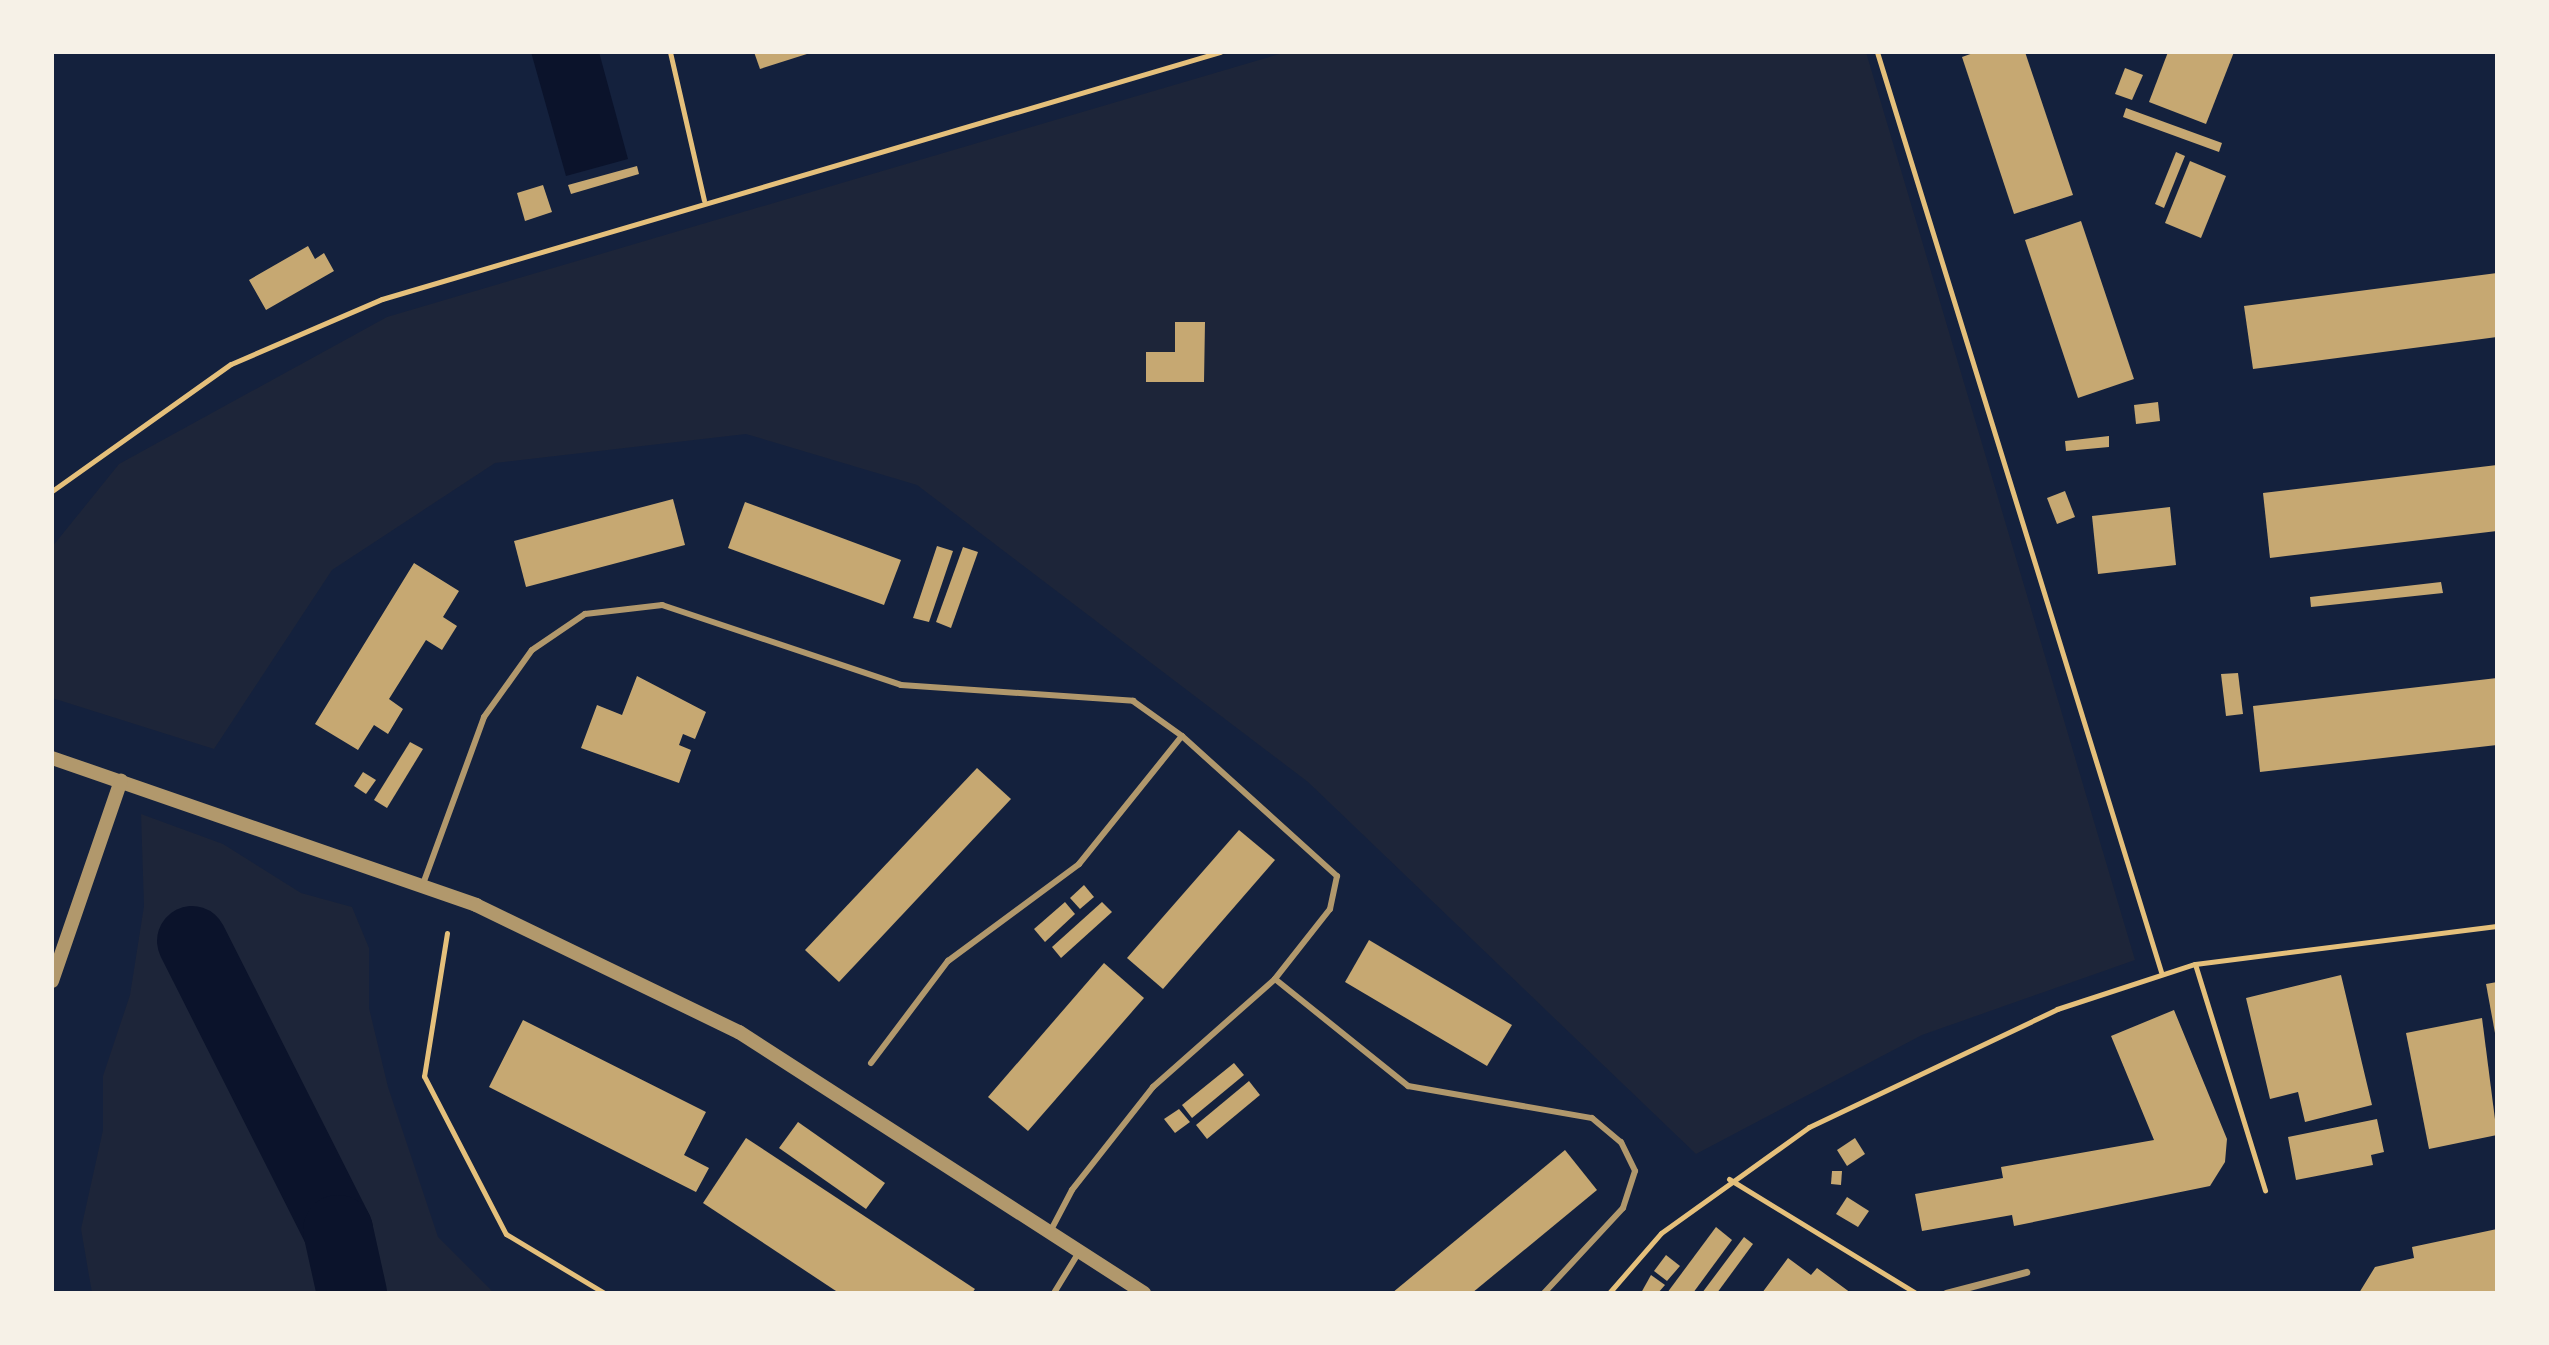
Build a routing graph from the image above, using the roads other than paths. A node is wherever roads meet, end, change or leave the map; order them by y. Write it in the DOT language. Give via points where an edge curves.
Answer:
graph roads {
  1 [pos="1182,736"];
  2 [pos="52,758"];
  3 [pos="121,781"];
  4 [pos="423,885"];
  5 [pos="1275,979"];
  6 [pos="52,981"];
  7 [pos="871,1063"];
  8 [pos="1051,1230"];
  9 [pos="1080,1249"];
  10 [pos="2026,1272"];
  11 [pos="1054,1293"];
  12 [pos="1144,1293"];
  13 [pos="1544,1293"];
  14 [pos="1946,1293"];
  1 -- 4 [label="lane" via="1133,701 901,685 662,605 585,614 532,650 484,717"];
  1 -- 5 [label="lane" via="1337,876 1330,909"];
  1 -- 7 [label="lane" via="1079,864 948,961"];
  2 -- 3 [label="street"];
  3 -- 4 [label="street"];
  3 -- 6 [label="street"];
  4 -- 8 [label="street" via="739,1032"];
  5 -- 8 [label="lane" via="1153,1087 1072,1190"];
  5 -- 13 [label="lane" via="1408,1086 1592,1118 1621,1142 1635,1171 1623,1208"];
  8 -- 9 [label="street"];
  9 -- 11 [label="lane"];
  9 -- 12 [label="street"];
  10 -- 14 [label="street"];
}
